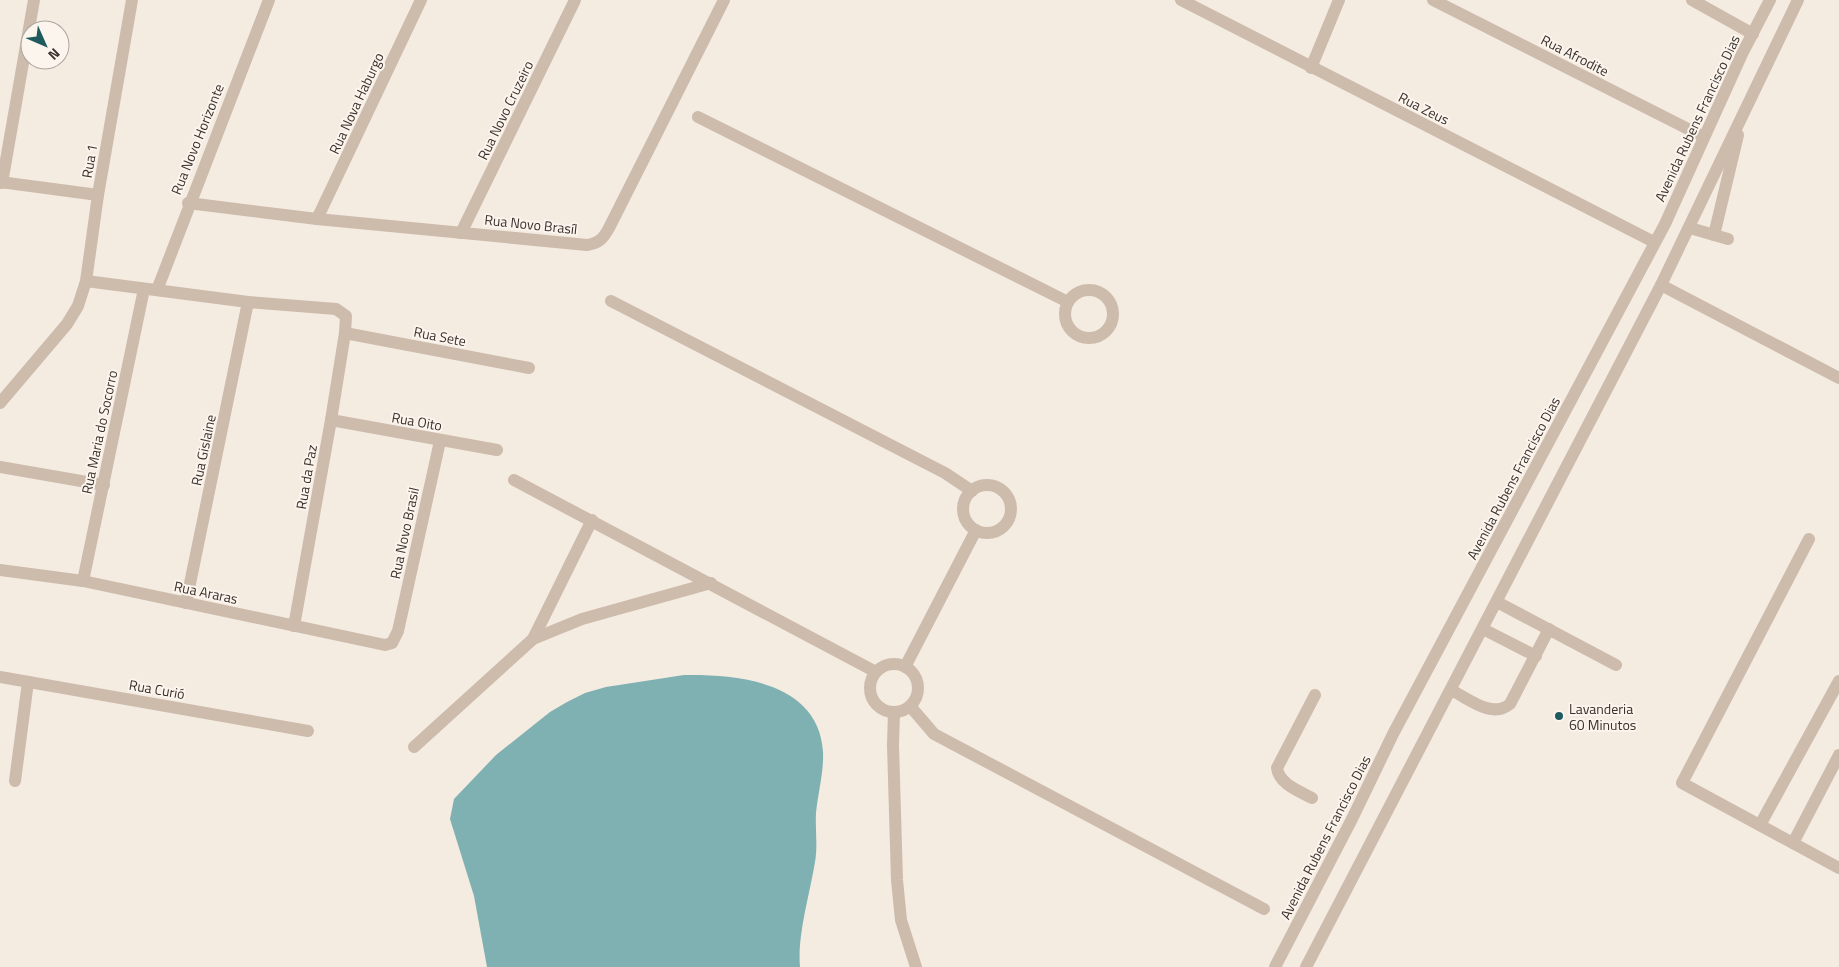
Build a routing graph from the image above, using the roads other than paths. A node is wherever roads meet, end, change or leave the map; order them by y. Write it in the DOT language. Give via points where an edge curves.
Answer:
graph roads {
  1 [pos="34,0"];
  2 [pos="132,0"];
  3 [pos="268,0"];
  4 [pos="422,0"];
  5 [pos="575,0"];
  6 [pos="724,0"];
  7 [pos="1181,0"];
  8 [pos="1338,0"];
  9 [pos="1433,0"];
  10 [pos="1692,0"];
  11 [pos="1770,0"];
  12 [pos="1798,0"];
  13 [pos="1753,34"];
  14 [pos="1311,68"];
  15 [pos="1746,106"];
  16 [pos="698,117"];
  17 [pos="1704,137"];
  18 [pos="1,183"];
  19 [pos="98,195"];
  20 [pos="188,203"];
  21 [pos="317,219"];
  22 [pos="1690,228"];
  23 [pos="462,232"];
  24 [pos="1714,235"];
  25 [pos="1728,239"];
  26 [pos="1654,242"];
  27 [pos="86,282"];
  28 [pos="1662,285"];
  29 [pos="150,290"];
  30 [pos="611,301"];
  31 [pos="248,302"];
  32 [pos="1068,302"];
  33 [pos="345,333"];
  34 [pos="529,368"];
  35 [pos="1839,378"];
  36 [pos="0,403"];
  37 [pos="331,420"];
  38 [pos="440,440"];
  39 [pos="497,450"];
  40 [pos="0,467"];
  41 [pos="514,480"];
  42 [pos="104,485"];
  43 [pos="972,491"];
  44 [pos="592,520"];
  45 [pos="976,530"];
  46 [pos="1809,539"];
  47 [pos="0,570"];
  48 [pos="83,581"];
  49 [pos="711,583"];
  50 [pos="1497,602"];
  51 [pos="186,603"];
  52 [pos="294,626"];
  53 [pos="1483,628"];
  54 [pos="1549,629"];
  55 [pos="398,631"];
  56 [pos="533,638"];
  57 [pos="1536,656"];
  58 [pos="1616,665"];
  59 [pos="905,667"];
  60 [pos="876,672"];
  61 [pos="0,676"];
  62 [pos="1839,681"];
  63 [pos="28,682"];
  64 [pos="1451,690"];
  65 [pos="1315,695"];
  66 [pos="910,706"];
  67 [pos="894,712"];
  68 [pos="308,731"];
  69 [pos="414,747"];
  70 [pos="1839,755"];
  71 [pos="15,781"];
  72 [pos="1312,798"];
  73 [pos="1760,825"];
  74 [pos="1793,843"];
  75 [pos="1839,868"];
  76 [pos="1264,909"];
  77 [pos="916,967"];
  78 [pos="1275,967"];
  79 [pos="1306,967"];
  1 -- 18 [label="street"];
  2 -- 19 [label="street, Rua 1"];
  3 -- 20 [label="street, Rua Novo Horizonte"];
  4 -- 21 [label="street, Rua Nova Haburgo"];
  5 -- 23 [label="street, Rua Novo Cruzeiro"];
  6 -- 23 [label="street, Rua Novo Brasíl" via="603,238 587,245"];
  7 -- 14 [label="street, Rua Zeus"];
  8 -- 14 [label="street"];
  9 -- 17 [label="street, Rua Afrodite"];
  10 -- 13 [label="street"];
  11 -- 13 [label="street, Avenida Rubens Francisco Dias"];
  12 -- 15 [label="street"];
  13 -- 17 [label="street, Avenida Rubens Francisco Dias"];
  14 -- 26 [label="street, Rua Zeus"];
  15 -- 22 [label="street"];
  15 -- 24 [label="street"];
  16 -- 32 [label="street"];
  17 -- 26 [label="street, Avenida Rubens Francisco Dias"];
  18 -- 19 [label="street"];
  19 -- 27 [label="street, Rua 1"];
  20 -- 21 [label="street, Rua Novo Brasíl"];
  20 -- 29 [label="street, Rua Novo Horizonte"];
  21 -- 23 [label="street, Rua Novo Brasíl"];
  22 -- 24 [label="street"];
  22 -- 28 [label="street"];
  24 -- 25 [label="street"];
  26 -- 78 [label="street, Avenida Rubens Francisco Dias" via="1393,734"];
  27 -- 29 [label="street"];
  27 -- 36 [label="street, Rua 1" via="78,306 67,324"];
  28 -- 35 [label="street"];
  28 -- 50 [label="street"];
  29 -- 31 [label="street"];
  29 -- 42 [label="street, Rua Maria do Socorro"];
  30 -- 43 [label="street" via="945,473"];
  31 -- 33 [label="street" via="336,309 346,316"];
  31 -- 51 [label="street, Rua Gislaine"];
  33 -- 34 [label="street, Rua Sete"];
  33 -- 37 [label="street, Rua da Paz"];
  37 -- 38 [label="street, Rua Oito"];
  37 -- 52 [label="street, Rua da Paz"];
  38 -- 39 [label="street, Rua Oito"];
  38 -- 55 [label="street, Rua Novo Brasil"];
  40 -- 42 [label="street"];
  41 -- 44 [label="street"];
  42 -- 48 [label="street, Rua Maria do Socorro"];
  43 -- 45 [label="street" via="964,503 964,511 965,519"];
  43 -- 45 [label="street" via="986,485 999,488 1009,499 1011,507 1008,522 1003,527 989,533"];
  44 -- 49 [label="street"];
  44 -- 56 [label="street"];
  45 -- 59 [label="street"];
  46 -- 73 [label="street" via="1682,784"];
  47 -- 48 [label="street, Rua Araras"];
  48 -- 51 [label="street, Rua Araras"];
  49 -- 56 [label="street" via="582,619"];
  49 -- 60 [label="street"];
  50 -- 53 [label="street"];
  50 -- 54 [label="street"];
  51 -- 52 [label="street, Rua Araras"];
  52 -- 55 [label="street, Rua Araras" via="385,645 392,643"];
  53 -- 57 [label="street"];
  53 -- 64 [label="street"];
  54 -- 57 [label="street"];
  54 -- 58 [label="street"];
  56 -- 69 [label="street"];
  57 -- 64 [label="street" via="1510,704 1503,710 1493,711"];
  59 -- 60 [label="street" via="890,664"];
  59 -- 66 [label="street" via="917,681 918,690"];
  60 -- 67 [label="street" via="870,686 874,701 879,707"];
  61 -- 63 [label="street, Rua Curió"];
  62 -- 73 [label="street"];
  63 -- 68 [label="street, Rua Curió"];
  63 -- 71 [label="street"];
  64 -- 79 [label="street"];
  65 -- 72 [label="street" via="1277,768 1286,783"];
  66 -- 67 [label="street"];
  66 -- 76 [label="street" via="934,734"];
  67 -- 77 [label="street" via="897,880 902,920"];
  70 -- 74 [label="street"];
  73 -- 74 [label="street"];
  74 -- 75 [label="street"];
}
